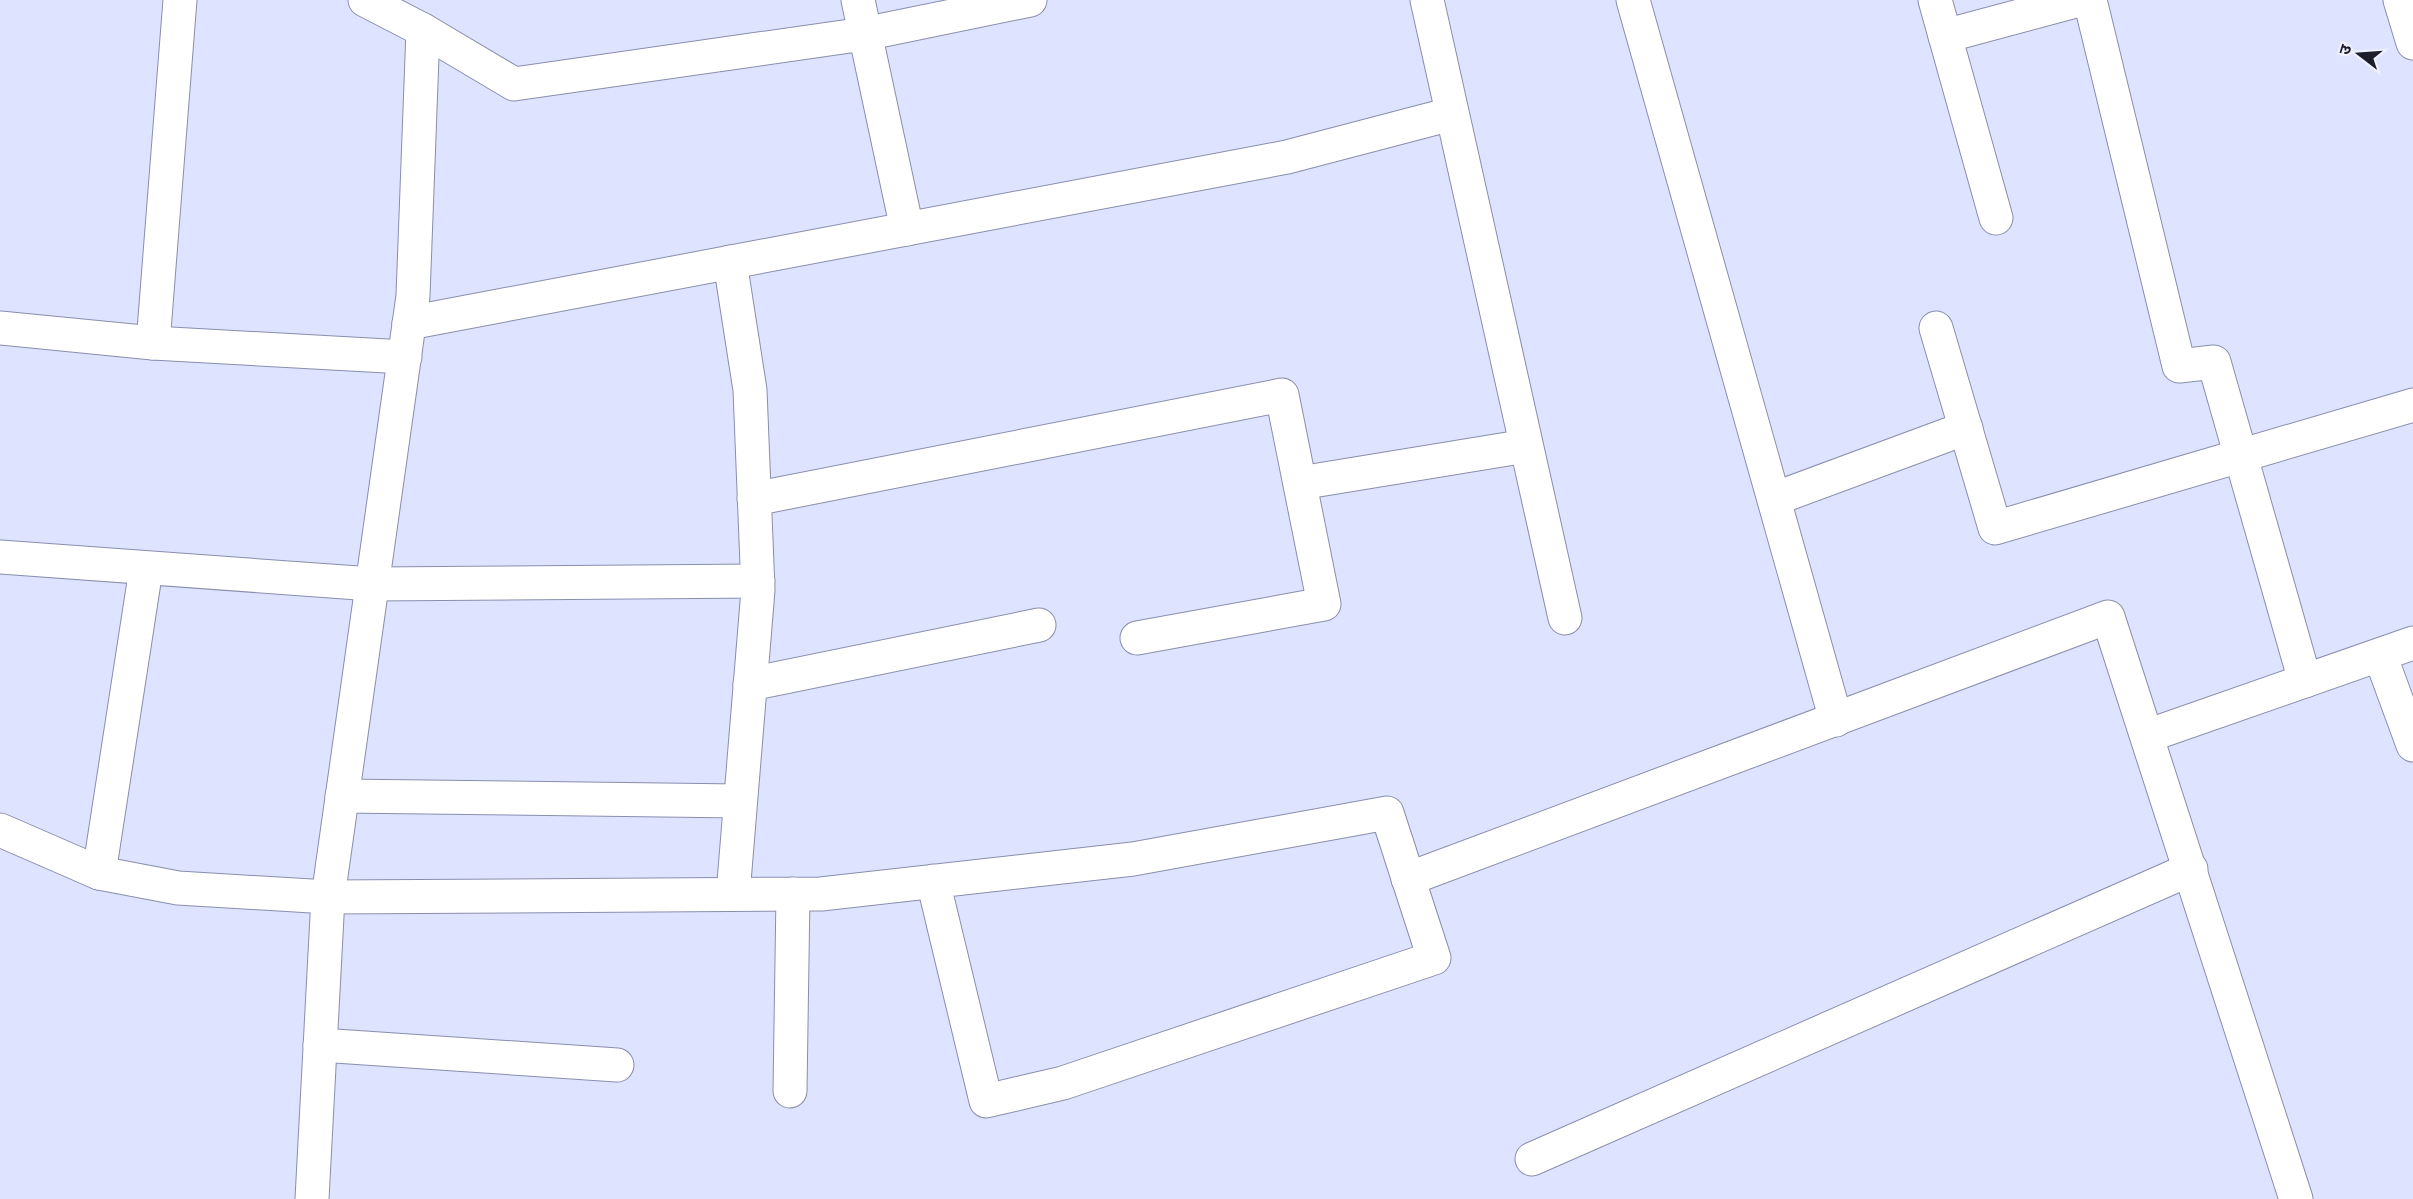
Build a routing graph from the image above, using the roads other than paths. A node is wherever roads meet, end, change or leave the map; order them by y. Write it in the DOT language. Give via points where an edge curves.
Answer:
graph roads {
  1 [pos="180,0"];
  2 [pos="365,0"];
  3 [pos="858,0"];
  4 [pos="1030,0"];
  5 [pos="1427,0"];
  6 [pos="1633,0"];
  7 [pos="1935,0"];
  8 [pos="2079,0"];
  9 [pos="2090,0"];
  10 [pos="2400,0"];
  11 [pos="423,30"];
  12 [pos="864,34"];
  13 [pos="1945,36"];
  14 [pos="2413,43"];
  15 [pos="1451,114"];
  16 [pos="1996,218"];
  17 [pos="907,229"];
  18 [pos="730,262"];
  19 [pos="409,323"];
  20 [pos="0,328"];
  21 [pos="1936,328"];
  22 [pos="153,343"];
  23 [pos="405,357"];
  24 [pos="2413,405"];
  25 [pos="1966,428"];
  26 [pos="1526,446"];
  27 [pos="2241,455"];
  28 [pos="1300,483"];
  29 [pos="754,499"];
  30 [pos="1774,499"];
  31 [pos="0,557"];
  32 [pos="146,569"];
  33 [pos="758,581"];
  34 [pos="372,584"];
  35 [pos="1565,618"];
  36 [pos="1039,625"];
  37 [pos="1137,638"];
  38 [pos="2413,643"];
  39 [pos="2380,655"];
  40 [pos="2305,681"];
  41 [pos="750,684"];
  42 [pos="1836,720"];
  43 [pos="2147,736"];
  44 [pos="2413,745"];
  45 [pos="342,796"];
  46 [pos="740,801"];
  47 [pos="0,830"];
  48 [pos="2191,869"];
  49 [pos="99,873"];
  50 [pos="1408,879"];
  51 [pos="933,881"];
  52 [pos="733,894"];
  53 [pos="793,894"];
  54 [pos="328,897"];
  55 [pos="320,1045"];
  56 [pos="617,1065"];
  57 [pos="790,1091"];
  58 [pos="1532,1159"];
  59 [pos="312,1199"];
  60 [pos="2296,1199"];
  1 -- 22 [label="street"];
  2 -- 11 [label="street"];
  3 -- 12 [label="street"];
  4 -- 12 [label="street"];
  5 -- 15 [label="street"];
  6 -- 30 [label="street"];
  7 -- 13 [label="street"];
  8 -- 13 [label="street"];
  9 -- 27 [label="street" via="2179,366 2214,362"];
  10 -- 14 [label="street"];
  11 -- 12 [label="street" via="514,84"];
  11 -- 19 [label="street"];
  12 -- 17 [label="street"];
  13 -- 16 [label="street"];
  15 -- 17 [label="street" via="1287,157"];
  15 -- 26 [label="street"];
  17 -- 18 [label="street"];
  18 -- 19 [label="street"];
  18 -- 29 [label="street" via="750,390"];
  19 -- 23 [label="street"];
  20 -- 22 [label="street"];
  21 -- 25 [label="street"];
  22 -- 23 [label="street"];
  23 -- 34 [label="street"];
  24 -- 27 [label="street"];
  25 -- 27 [label="street" via="1995,528"];
  25 -- 30 [label="street"];
  26 -- 28 [label="street"];
  26 -- 35 [label="street"];
  27 -- 40 [label="street"];
  28 -- 29 [label="street" via="1282,395"];
  28 -- 37 [label="street" via="1324,604"];
  29 -- 33 [label="street"];
  30 -- 42 [label="street"];
  31 -- 32 [label="street"];
  32 -- 34 [label="street"];
  32 -- 49 [label="street"];
  33 -- 34 [label="street"];
  33 -- 41 [label="street"];
  34 -- 45 [label="street"];
  36 -- 41 [label="street"];
  38 -- 39 [label="street"];
  39 -- 40 [label="street"];
  39 -- 44 [label="street"];
  40 -- 43 [label="street"];
  41 -- 46 [label="street"];
  42 -- 43 [label="street" via="2108,617"];
  42 -- 50 [label="street"];
  43 -- 48 [label="street"];
  45 -- 46 [label="street"];
  45 -- 54 [label="street"];
  46 -- 52 [label="street"];
  47 -- 49 [label="street"];
  48 -- 58 [label="street"];
  48 -- 60 [label="street"];
  49 -- 54 [label="street" via="178,888"];
  50 -- 51 [label="street" via="1387,813 1133,860"];
  50 -- 51 [label="street" via="1434,958 1063,1083 986,1101"];
  51 -- 53 [label="street"];
  52 -- 53 [label="street"];
  52 -- 54 [label="street"];
  53 -- 57 [label="street"];
  54 -- 55 [label="street"];
  55 -- 56 [label="street"];
  55 -- 59 [label="street"];
}
